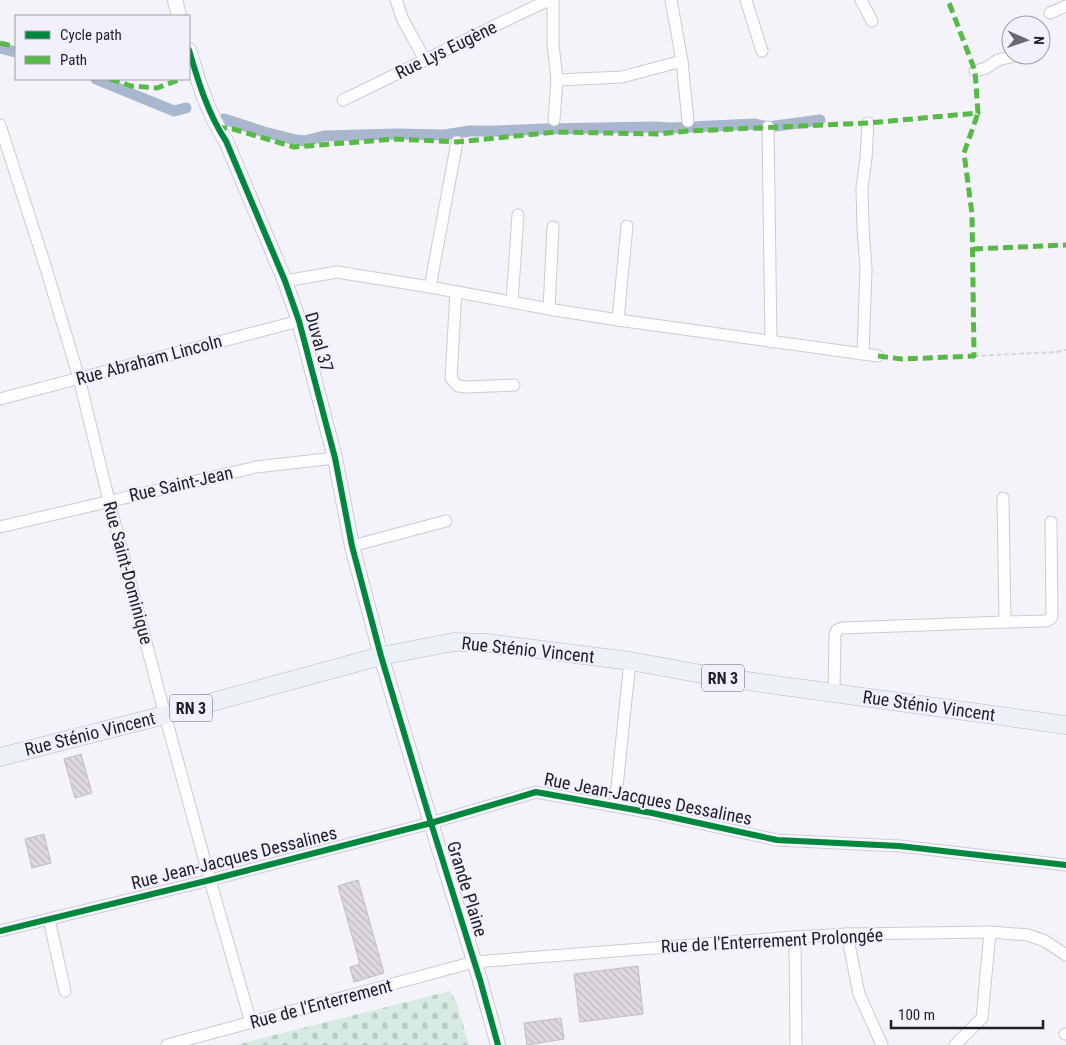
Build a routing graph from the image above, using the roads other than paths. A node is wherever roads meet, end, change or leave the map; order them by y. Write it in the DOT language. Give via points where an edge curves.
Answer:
graph roads {
  1 [pos="175,0"];
  2 [pos="396,0"];
  3 [pos="551,0"];
  4 [pos="671,0"];
  5 [pos="746,0"];
  6 [pos="861,0"];
  7 [pos="1066,6"];
  8 [pos="1050,13"];
  9 [pos="179,15"];
  10 [pos="872,21"];
  11 [pos="762,50"];
  12 [pos="190,54"];
  13 [pos="1001,59"];
  14 [pos="425,60"];
  15 [pos="682,61"];
  16 [pos="975,72"];
  17 [pos="557,80"];
  18 [pos="343,100"];
  19 [pos="554,120"];
  20 [pos="688,121"];
  21 [pos="868,122"];
  22 [pos="0,125"];
  23 [pos="768,127"];
  24 [pos="457,142"];
  25 [pos="518,215"];
  26 [pos="627,226"];
  27 [pos="553,227"];
  28 [pos="285,281"];
  29 [pos="430,287"];
  30 [pos="456,292"];
  31 [pos="512,302"];
  32 [pos="549,309"];
  33 [pos="618,320"];
  34 [pos="299,321"];
  35 [pos="771,342"];
  36 [pos="863,354"];
  37 [pos="878,356"];
  38 [pos="79,378"];
  39 [pos="514,385"];
  40 [pos="0,399"];
  41 [pos="335,458"];
  42 [pos="1003,498"];
  43 [pos="109,501"];
  44 [pos="446,521"];
  45 [pos="1050,522"];
  46 [pos="0,527"];
  47 [pos="352,546"];
  48 [pos="1005,622"];
  49 [pos="381,656"];
  50 [pos="630,662"];
  51 [pos="834,693"];
  52 [pos="165,715"];
  53 [pos="1066,725"];
  54 [pos="0,757"];
  55 [pos="615,806"];
  56 [pos="431,823"];
  57 [pos="1066,865"];
  58 [pos="210,880"];
  59 [pos="49,919"];
  60 [pos="0,931"];
  61 [pos="990,932"];
  62 [pos="847,934"];
  63 [pos="795,937"];
  64 [pos="1066,955"];
  65 [pos="474,962"];
  66 [pos="65,991"];
  67 [pos="251,1023"];
  68 [pos="167,1045"];
  69 [pos="498,1045"];
  70 [pos="796,1045"];
  71 [pos="882,1045"];
  72 [pos="954,1045"];
  1 -- 9 [label="street"];
  2 -- 14 [label="street"];
  3 -- 14 [label="street, Rue Lys Eugène"];
  3 -- 17 [label="street"];
  4 -- 15 [label="street"];
  5 -- 11 [label="street"];
  6 -- 10 [label="street"];
  7 -- 8 [label="street"];
  12 -- 28 [label="street, Duval 37" via="217,127 226,141"];
  13 -- 16 [label="street"];
  14 -- 18 [label="street, Rue Lys Eugène"];
  15 -- 17 [label="street" via="622,76"];
  15 -- 20 [label="street"];
  17 -- 19 [label="street"];
  21 -- 36 [label="street" via="862,188 866,269"];
  22 -- 38 [label="street, Rue Saint-Dominique"];
  23 -- 35 [label="street"];
  24 -- 29 [label="street"];
  25 -- 31 [label="street"];
  26 -- 33 [label="street"];
  27 -- 32 [label="street"];
  28 -- 29 [label="street" via="337,272"];
  28 -- 34 [label="street, Duval 37"];
  29 -- 30 [label="street"];
  30 -- 31 [label="street"];
  30 -- 39 [label="street" via="451,378 458,386"];
  31 -- 32 [label="street"];
  32 -- 33 [label="street"];
  33 -- 35 [label="street"];
  34 -- 38 [label="street, Rue Abraham Lincoln"];
  34 -- 41 [label="street, Duval 37"];
  35 -- 36 [label="street"];
  36 -- 37 [label="street"];
  38 -- 40 [label="street, Rue Abraham Lincoln"];
  38 -- 43 [label="street, Rue Saint-Dominique"];
  41 -- 43 [label="street, Rue Saint-Jean" via="256,467"];
  41 -- 47 [label="street, Duval 37"];
  42 -- 48 [label="street"];
  43 -- 46 [label="street, Rue Saint-Jean"];
  43 -- 52 [label="street, Rue Saint-Dominique"];
  44 -- 47 [label="street"];
  45 -- 48 [label="street" via="1052,617 1046,621"];
  47 -- 49 [label="street, Duval 37"];
  48 -- 51 [label="street" via="837,630 834,635"];
  49 -- 50 [label="main road, Rue Sténio Vincent / RN 3" via="454,642 488,643"];
  49 -- 52 [label="main road, Rue Sténio Vincent / RN 3"];
  49 -- 56 [label="street, Grande Plaine"];
  50 -- 51 [label="main road, Rue Sténio Vincent / RN 3"];
  50 -- 55 [label="street"];
  51 -- 53 [label="main road, Rue Sténio Vincent / RN 3"];
  52 -- 54 [label="main road, Rue Sténio Vincent / RN 3"];
  52 -- 58 [label="street, Rue Saint-Dominique"];
  55 -- 56 [label="street, Rue Jean-Jacques Dessalines" via="536,792"];
  55 -- 57 [label="street, Rue Jean-Jacques Dessalines" via="777,840 899,846"];
  56 -- 58 [label="street, Rue Jean-Jacques Dessalines"];
  56 -- 65 [label="street, Grande Plaine"];
  58 -- 59 [label="street, Rue Jean-Jacques Dessalines"];
  58 -- 67 [label="street, Rue Saint-Dominique"];
  59 -- 60 [label="street, Rue Jean-Jacques Dessalines"];
  59 -- 66 [label="street"];
  61 -- 62 [label="street, Rue de l'Enterrement Prolongée"];
  61 -- 64 [label="street, Rue de l'Enterrement Prolongée" via="1028,935 1045,941"];
  61 -- 72 [label="street" via="982,1018"];
  62 -- 63 [label="street, Rue de l'Enterrement Prolongée"];
  62 -- 71 [label="street" via="858,994"];
  63 -- 65 [label="street, Rue de l'Enterrement Prolongée"];
  63 -- 70 [label="street"];
  65 -- 67 [label="street, Rue de l'Enterrement"];
  65 -- 69 [label="street, Grande Plaine"];
  67 -- 68 [label="street, Rue de l'Enterrement"];
}
